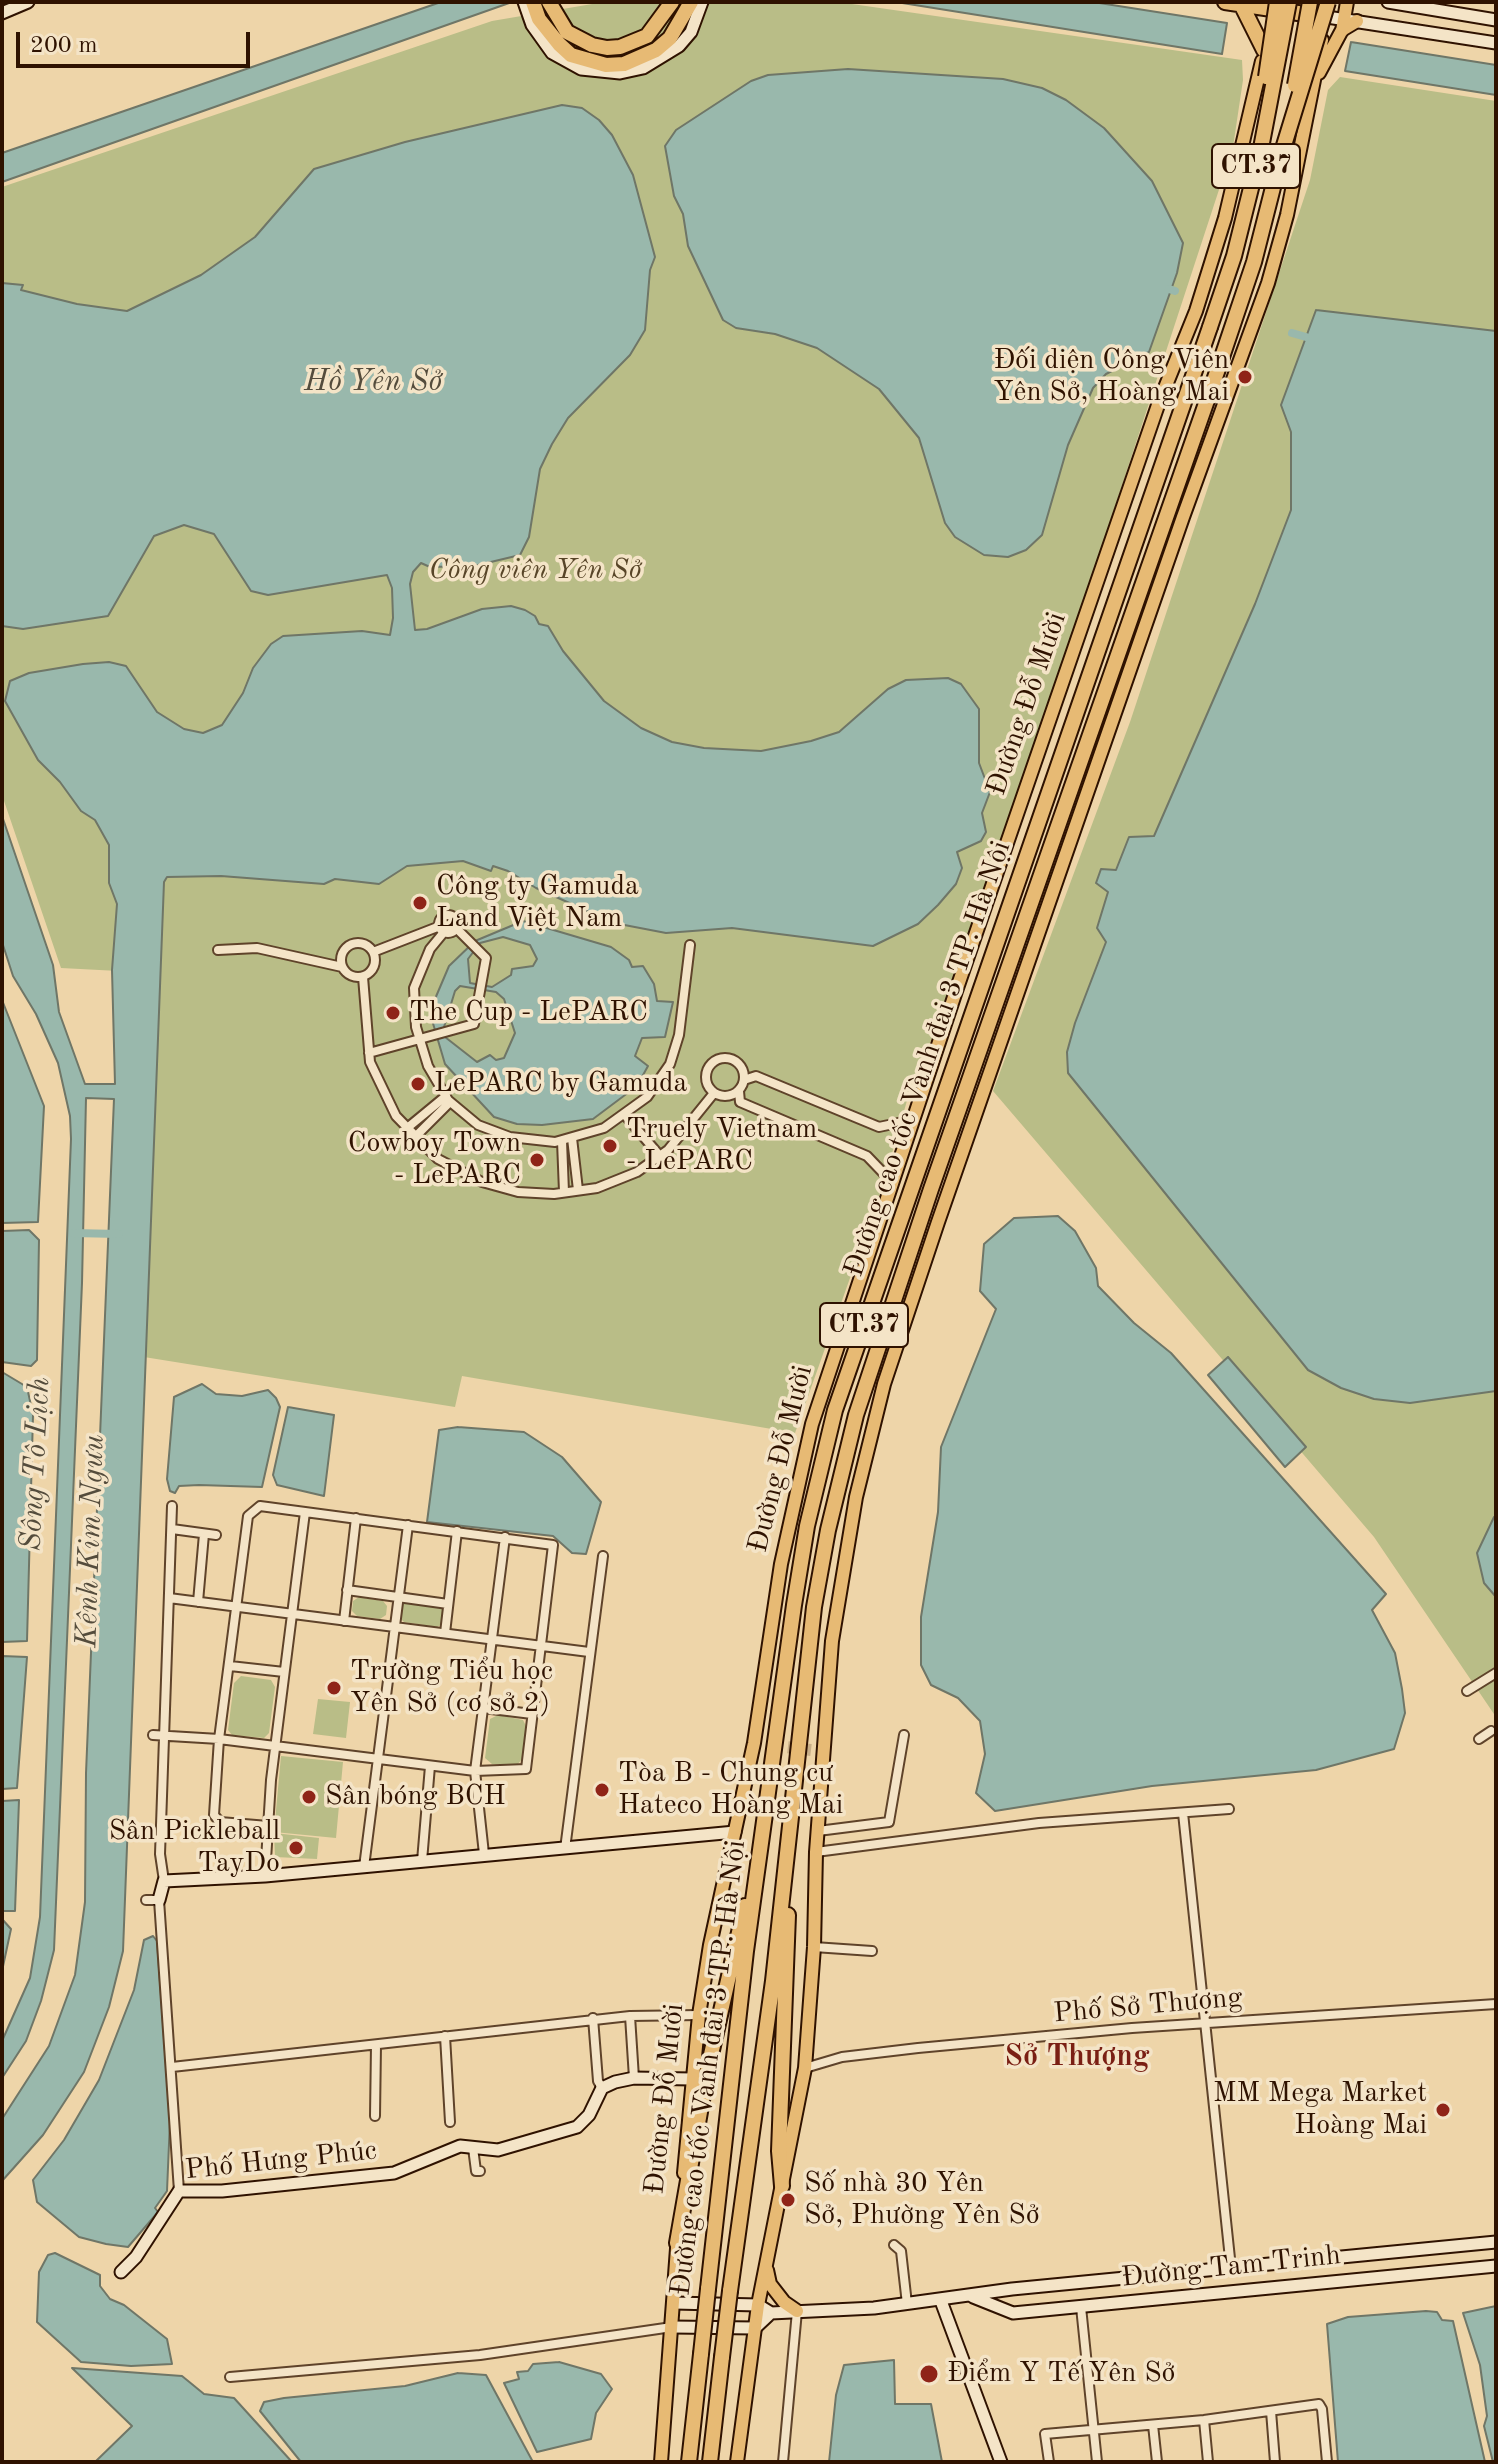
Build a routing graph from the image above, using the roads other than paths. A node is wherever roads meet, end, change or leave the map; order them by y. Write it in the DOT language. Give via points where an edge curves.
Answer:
graph roads {
  1 [pos="28,2"];
  2 [pos="524,2"];
  3 [pos="533,2"];
  4 [pos="549,2"];
  5 [pos="691,2"];
  6 [pos="702,2"];
  7 [pos="1225,2"];
  8 [pos="1289,2"];
  9 [pos="1310,2"];
  10 [pos="1347,2"];
  11 [pos="1388,2"];
  12 [pos="1249,5"];
  13 [pos="1273,5"];
  14 [pos="1330,5"];
  15 [pos="670,7"];
  16 [pos="2,13"];
  17 [pos="1496,20"];
  18 [pos="1348,24"];
  19 [pos="1496,43"];
  20 [pos="1264,50"];
  21 [pos="1315,79"];
  22 [pos="1244,145"];
  23 [pos="1282,152"];
  24 [pos="1299,155"];
  25 [pos="1210,327"];
  26 [pos="456,928"];
  27 [pos="442,929"];
  28 [pos="690,945"];
  29 [pos="218,950"];
  30 [pos="373,952"];
  31 [pos="342,967"];
  32 [pos="363,977"];
  33 [pos="420,1039"];
  34 [pos="369,1053"];
  35 [pos="744,1080"];
  36 [pos="739,1091"];
  37 [pos="714,1093"];
  38 [pos="448,1099"];
  39 [pos="623,1115"];
  40 [pos="912,1120"];
  41 [pos="406,1129"];
  42 [pos="415,1137"];
  43 [pos="572,1138"];
  44 [pos="562,1141"];
  45 [pos="658,1157"];
  46 [pos="891,1181"];
  47 [pos="578,1190"];
  48 [pos="564,1192"];
  49 [pos="172,1506"];
  50 [pos="305,1512"];
  51 [pos="356,1518"];
  52 [pos="408,1525"];
  53 [pos="172,1529"];
  54 [pos="457,1531"];
  55 [pos="204,1534"];
  56 [pos="216,1535"];
  57 [pos="505,1537"];
  58 [pos="603,1556"];
  59 [pos="347,1590"];
  60 [pos="398,1597"];
  61 [pos="169,1598"];
  62 [pos="198,1602"];
  63 [pos="448,1604"];
  64 [pos="237,1607"];
  65 [pos="292,1614"];
  66 [pos="344,1621"];
  67 [pos="393,1627"];
  68 [pos="445,1633"];
  69 [pos="491,1639"];
  70 [pos="541,1645"];
  71 [pos="589,1652"];
  72 [pos="230,1666"];
  73 [pos="284,1672"];
  74 [pos="1496,1673"];
  75 [pos="1467,1691"];
  76 [pos="483,1708"];
  77 [pos="532,1714"];
  78 [pos="1491,1731"];
  79 [pos="153,1735"];
  80 [pos="165,1735"];
  81 [pos="904,1735"];
  82 [pos="219,1739"];
  83 [pos="1479,1739"];
  84 [pos="754,1743"];
  85 [pos="770,1745"];
  86 [pos="275,1747"];
  87 [pos="375,1759"];
  88 [pos="430,1766"];
  89 [pos="475,1771"];
  90 [pos="1229,1809"];
  91 [pos="1183,1813"];
  92 [pos="767,1817"];
  93 [pos="268,1826"];
  94 [pos="818,1831"];
  95 [pos="735,1832"];
  96 [pos="787,1838"];
  97 [pos="565,1849"];
  98 [pos="816,1852"];
  99 [pos="484,1854"];
  100 [pos="422,1861"];
  101 [pos="364,1867"];
  102 [pos="265,1876"];
  103 [pos="164,1881"];
  104 [pos="146,1900"];
  105 [pos="159,1900"];
  106 [pos="820,1949"];
  107 [pos="872,1951"];
  108 [pos="1496,2004"];
  109 [pos="699,2015"];
  110 [pos="630,2016"];
  111 [pos="593,2018"];
  112 [pos="1205,2021"];
  113 [pos="445,2036"];
  114 [pos="376,2045"];
  115 [pos="172,2067"];
  116 [pos="805,2068"];
  117 [pos="634,2078"];
  118 [pos="692,2079"];
  119 [pos="602,2088"];
  120 [pos="375,2116"];
  121 [pos="450,2122"];
  122 [pos="473,2148"];
  123 [pos="480,2171"];
  124 [pos="782,2186"];
  125 [pos="179,2191"];
  126 [pos="1496,2242"];
  127 [pos="677,2243"];
  128 [pos="894,2245"];
  129 [pos="1496,2266"];
  130 [pos="1231,2268"];
  131 [pos="767,2269"];
  132 [pos="121,2272"];
  133 [pos="1078,2284"];
  134 [pos="973,2297"];
  135 [pos="941,2301"];
  136 [pos="674,2303"];
  137 [pos="907,2304"];
  138 [pos="758,2305"];
  139 [pos="1081,2307"];
  140 [pos="797,2311"];
  141 [pos="771,2313"];
  142 [pos="672,2327"];
  143 [pos="755,2328"];
  144 [pos="230,2377"];
  145 [pos="1271,2411"];
  146 [pos="1204,2420"];
  147 [pos="1153,2425"];
  148 [pos="1094,2430"];
  149 [pos="661,2462"];
  150 [pos="689,2462"];
  151 [pos="710,2462"];
  152 [pos="737,2462"];
  153 [pos="783,2462"];
  154 [pos="1001,2462"];
  155 [pos="1049,2462"];
  156 [pos="1097,2462"];
  157 [pos="1157,2462"];
  158 [pos="1208,2462"];
  159 [pos="1275,2462"];
  160 [pos="1327,2462"];
  1 -- 16 [label="main road"];
  2 -- 6 [label="main road" via="541,42 552,53 581,69 620,73 643,68 679,46 691,32"];
  3 -- 5 [label="highway" via="539,19 571,55 606,65 624,64 656,50"];
  4 -- 15 [label="highway" via="567,32 607,48 647,36"];
  7 -- 12 [label="highway"];
  8 -- 25 [label="highway, CT.37, bridge" via="1261,148"];
  9 -- 23 [label="highway, CT.37, bridge"];
  10 -- 18 [label="main road"];
  11 -- 17 [label="main road"];
  12 -- 13 [label="highway"];
  12 -- 20 [label="highway"];
  13 -- 14 [label="highway"];
  13 -- 20 [label="main road, Đường Đỗ Mười"];
  13 -- 25 [label="highway, bridge" via="1253,146"];
  14 -- 18 [label="main road"];
  14 -- 21 [label="main road"];
  14 -- 23 [label="highway, bridge"];
  18 -- 19 [label="main road"];
  18 -- 21 [label="main road"];
  20 -- 22 [label="main road, Đường Đỗ Mười"];
  21 -- 24 [label="main road"];
  22 -- 24 [label="main road" via="1275,140"];
  22 -- 40 [label="main road, Đường Đỗ Mười" via="1196,311 1158,405"];
  23 -- 96 [label="highway, Đường cao tốc Vành đai 3 TP. Hà Nội / CT.37" via="1254,262 1205,408 856,1415 814,1607"];
  24 -- 94 [label="main road" via="1268,283 884,1384 841,1576 818,1751"];
  25 -- 92 [label="highway, Đường cao tốc Vành đai 3 TP. Hà Nội / CT.37" via="835,1410 807,1526"];
  26 -- 27 [label="street"];
  26 -- 27 [label="street" via="449,915 442,918"];
  26 -- 33 [label="street" via="486,958 474,1024"];
  27 -- 30 [label="street"];
  27 -- 33 [label="street" via="414,988"];
  28 -- 39 [label="street" via="682,1020 670,1064 647,1097"];
  29 -- 31 [label="street" via="257,948"];
  30 -- 31 [label="street" via="363,944 350,944 342,954"];
  30 -- 32 [label="street" via="375,965"];
  31 -- 32 [label="street" via="351,976"];
  32 -- 34 [label="street"];
  33 -- 34 [label="street"];
  33 -- 38 [label="street" via="428,1066"];
  34 -- 41 [label="street" via="381,1090"];
  35 -- 36 [label="street"];
  35 -- 37 [label="street" via="741,1067 730,1059 717,1060 708,1069 706,1082"];
  35 -- 40 [label="street" via="756,1076 879,1127"];
  36 -- 37 [label="street" via="726,1097"];
  36 -- 46 [label="street" via="740,1102 867,1156"];
  37 -- 45 [label="street"];
  38 -- 41 [label="street"];
  38 -- 42 [label="street"];
  38 -- 44 [label="street" via="478,1125 510,1137"];
  39 -- 43 [label="street" via="604,1128"];
  39 -- 45 [label="street"];
  40 -- 46 [label="main road, Đường Đỗ Mười"];
  41 -- 42 [label="street"];
  42 -- 48 [label="street" via="438,1159 482,1182 518,1192"];
  43 -- 44 [label="street"];
  43 -- 47 [label="street"];
  44 -- 48 [label="street"];
  45 -- 47 [label="street" via="637,1172"];
  46 -- 84 [label="main road, Đường Đỗ Mười" via="799,1475"];
  47 -- 48 [label="street"];
  49 -- 53 [label="street"];
  50 -- 51 [label="street"];
  50 -- 64 [label="street" via="260,1506 248,1516"];
  50 -- 65 [label="street"];
  51 -- 52 [label="street"];
  51 -- 59 [label="street"];
  52 -- 54 [label="street"];
  52 -- 60 [label="street"];
  53 -- 55 [label="street"];
  53 -- 61 [label="street"];
  54 -- 57 [label="street"];
  54 -- 63 [label="street"];
  55 -- 56 [label="street"];
  55 -- 62 [label="street"];
  57 -- 69 [label="street"];
  57 -- 70 [label="street" via="553,1545"];
  58 -- 71 [label="street"];
  59 -- 60 [label="street"];
  59 -- 66 [label="street"];
  60 -- 63 [label="street"];
  60 -- 67 [label="street"];
  61 -- 62 [label="street"];
  61 -- 80 [label="street"];
  62 -- 64 [label="street"];
  63 -- 68 [label="street"];
  64 -- 65 [label="street"];
  64 -- 72 [label="street"];
  65 -- 66 [label="street"];
  65 -- 73 [label="street"];
  66 -- 67 [label="street"];
  67 -- 68 [label="street"];
  67 -- 87 [label="street"];
  68 -- 69 [label="street"];
  69 -- 70 [label="street"];
  69 -- 76 [label="street"];
  70 -- 71 [label="street"];
  70 -- 77 [label="street"];
  71 -- 97 [label="street"];
  72 -- 73 [label="street"];
  72 -- 82 [label="street"];
  73 -- 86 [label="street"];
  74 -- 75 [label="street"];
  76 -- 77 [label="street"];
  76 -- 89 [label="street"];
  77 -- 89 [label="street" via="526,1769"];
  78 -- 83 [label="street"];
  79 -- 80 [label="street"];
  80 -- 82 [label="street"];
  80 -- 103 [label="street" via="160,1854"];
  81 -- 94 [label="street" via="889,1822"];
  82 -- 86 [label="street"];
  82 -- 93 [label="street" via="216,1819"];
  84 -- 85 [label="main road"];
  84 -- 95 [label="main road, Đường Đỗ Mười"];
  86 -- 87 [label="street"];
  86 -- 93 [label="street"];
  87 -- 88 [label="street"];
  87 -- 101 [label="street"];
  88 -- 89 [label="street"];
  88 -- 100 [label="street"];
  89 -- 99 [label="street"];
  90 -- 91 [label="street"];
  91 -- 98 [label="street" via="1039,1823"];
  91 -- 112 [label="street"];
  92 -- 127 [label="highway" via="710,2057"];
  92 -- 150 [label="highway, Đường cao tốc Vành đai 3 TP. Hà Nội / CT.37, bridge" via="746,1951"];
  93 -- 102 [label="street"];
  94 -- 98 [label="main road"];
  95 -- 97 [label="main road"];
  95 -- 109 [label="main road, Đường Đỗ Mười"];
  96 -- 124 [label="highway"];
  96 -- 151 [label="highway, Đường cao tốc Vành đai 3 TP. Hà Nội / CT.37, bridge"];
  97 -- 99 [label="main road"];
  98 -- 106 [label="main road"];
  99 -- 100 [label="main road"];
  100 -- 101 [label="main road"];
  101 -- 102 [label="main road"];
  102 -- 103 [label="main road"];
  103 -- 105 [label="main road"];
  104 -- 105 [label="street"];
  105 -- 115 [label="street"];
  106 -- 107 [label="street"];
  106 -- 116 [label="main road"];
  108 -- 112 [label="street, Phố Sở Thượng"];
  109 -- 110 [label="street"];
  109 -- 118 [label="main road, Đường Đỗ Mười"];
  110 -- 111 [label="street"];
  110 -- 117 [label="street"];
  111 -- 113 [label="street"];
  111 -- 119 [label="street"];
  112 -- 116 [label="street, Phố Sở Thượng" via="918,2048 842,2057"];
  112 -- 130 [label="street"];
  113 -- 114 [label="street"];
  113 -- 121 [label="street"];
  114 -- 115 [label="street"];
  114 -- 120 [label="street"];
  115 -- 125 [label="street"];
  116 -- 124 [label="main road"];
  117 -- 118 [label="main road"];
  117 -- 119 [label="main road"];
  118 -- 127 [label="main road, Đường Đỗ Mười"];
  119 -- 122 [label="main road, Phố Hưng Phúc" via="577,2127 498,2150"];
  122 -- 123 [label="street"];
  122 -- 125 [label="main road, Phố Hưng Phúc" via="460,2146 394,2173 363,2178"];
  124 -- 131 [label="main road"];
  125 -- 132 [label="main road, Phố Hưng Phúc"];
  126 -- 130 [label="main road, Đường Tam Trinh"];
  127 -- 136 [label="main road, Đường Đỗ Mười"];
  128 -- 137 [label="street" via="901,2251"];
  129 -- 139 [label="main road, Đường Tam Trinh"];
  130 -- 133 [label="main road, Đường Tam Trinh"];
  131 -- 138 [label="main road"];
  131 -- 140 [label="main road" via="770,2284"];
  133 -- 134 [label="main road, Đường Tam Trinh"];
  133 -- 139 [label="main road"];
  134 -- 135 [label="main road, Đường Tam Trinh"];
  134 -- 139 [label="main road, Đường Tam Trinh" via="1013,2313"];
  135 -- 137 [label="main road, Đường Tam Trinh"];
  135 -- 154 [label="main road"];
  136 -- 138 [label="main road"];
  136 -- 142 [label="main road, Đường Đỗ Mười"];
  137 -- 140 [label="main road, Đường Tam Trinh"];
  138 -- 141 [label="main road"];
  138 -- 143 [label="main road"];
  139 -- 148 [label="street"];
  140 -- 141 [label="main road, Đường Tam Trinh"];
  140 -- 153 [label="street"];
  141 -- 143 [label="main road"];
  142 -- 143 [label="main road"];
  142 -- 144 [label="street" via="452,2358"];
  142 -- 149 [label="main road, Đường Đỗ Mười"];
  143 -- 152 [label="main road"];
  145 -- 146 [label="street"];
  145 -- 159 [label="street"];
  145 -- 160 [label="street" via="1321,2405"];
  146 -- 147 [label="street"];
  146 -- 158 [label="street"];
  147 -- 148 [label="street"];
  147 -- 157 [label="street"];
  148 -- 155 [label="street" via="1045,2434"];
  148 -- 156 [label="street"];
}
